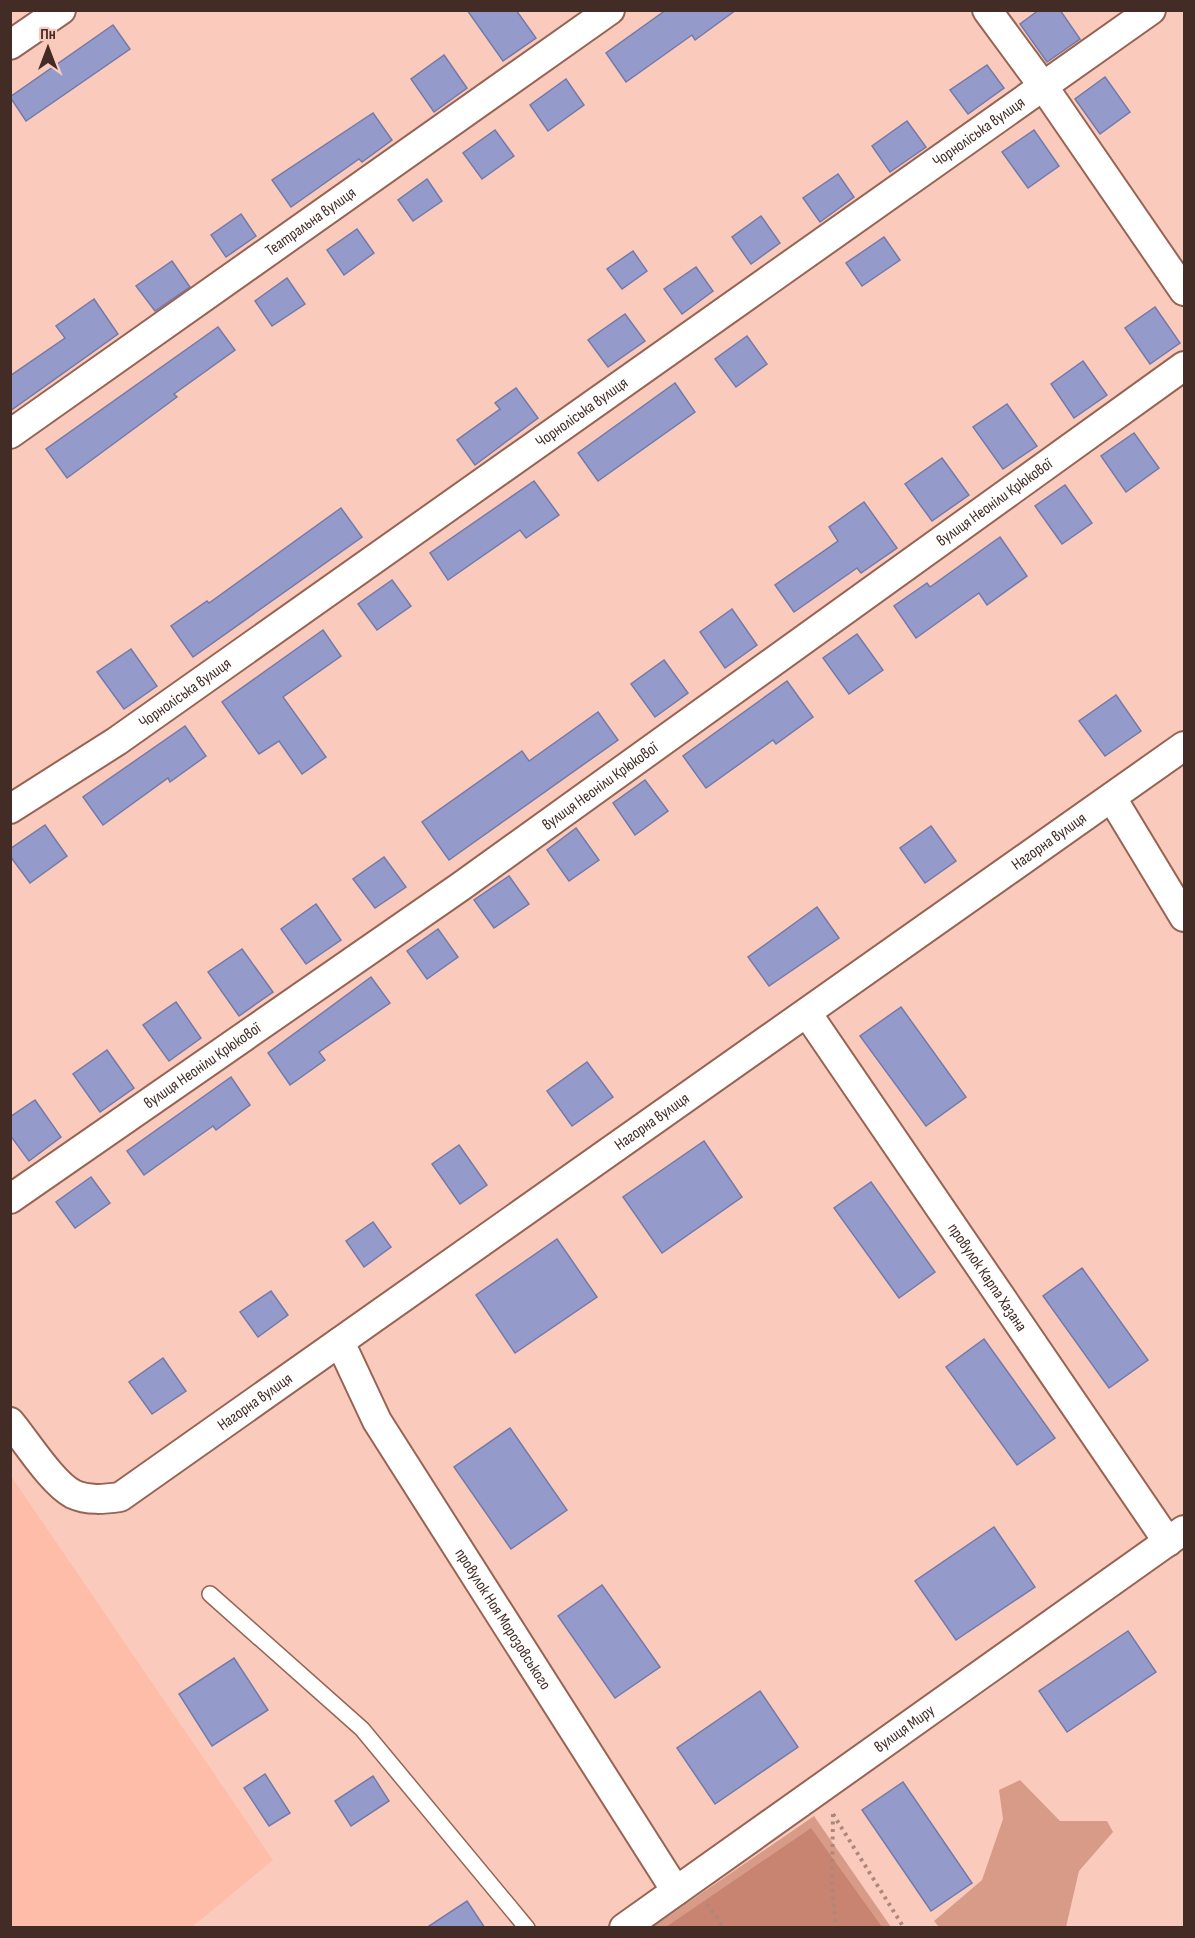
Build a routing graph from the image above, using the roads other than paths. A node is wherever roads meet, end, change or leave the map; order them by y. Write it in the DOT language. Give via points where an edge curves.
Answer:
graph roads {
  1 [pos="61,10"];
  2 [pos="610,10"];
  3 [pos="987,10"];
  4 [pos="1151,10"];
  5 [pos="10,45"];
  6 [pos="1043,86"];
  7 [pos="1185,291"];
  8 [pos="1185,366"];
  9 [pos="10,434"];
  10 [pos="1185,746"];
  11 [pos="1112,798"];
  12 [pos="10,809"];
  13 [pos="1185,917"];
  14 [pos="807,1013"];
  15 [pos="10,1199"];
  16 [pos="340,1342"];
  17 [pos="10,1422"];
  18 [pos="1176,1536"];
  19 [pos="210,1594"];
  20 [pos="676,1891"];
  21 [pos="526,1928"];
  22 [pos="624,1928"];
  1 -- 5 [label="street"];
  2 -- 9 [label="street, Театральна вулиця"];
  3 -- 6 [label="street"];
  4 -- 6 [label="street, Чорноліська вулиця"];
  6 -- 7 [label="street"];
  6 -- 12 [label="street, Чорноліська вулиця" via="117,741"];
  8 -- 15 [label="street, вулиця Неоніли Крюкової" via="470,880"];
  10 -- 11 [label="street, Нагорна вулиця"];
  11 -- 13 [label="street"];
  11 -- 14 [label="street, Нагорна вулиця"];
  14 -- 16 [label="street, Нагорна вулиця"];
  14 -- 18 [label="street, провулок Карпа Хазана"];
  16 -- 17 [label="street, Нагорна вулиця" via="120,1497 96,1500 73,1493 53,1475"];
  16 -- 20 [label="street, провулок Ноя Морозовського" via="377,1421"];
  18 -- 20 [label="street, вулиця Миру"];
  19 -- 21 [label="lane" via="362,1729"];
  20 -- 22 [label="street, вулиця Миру"];
}
